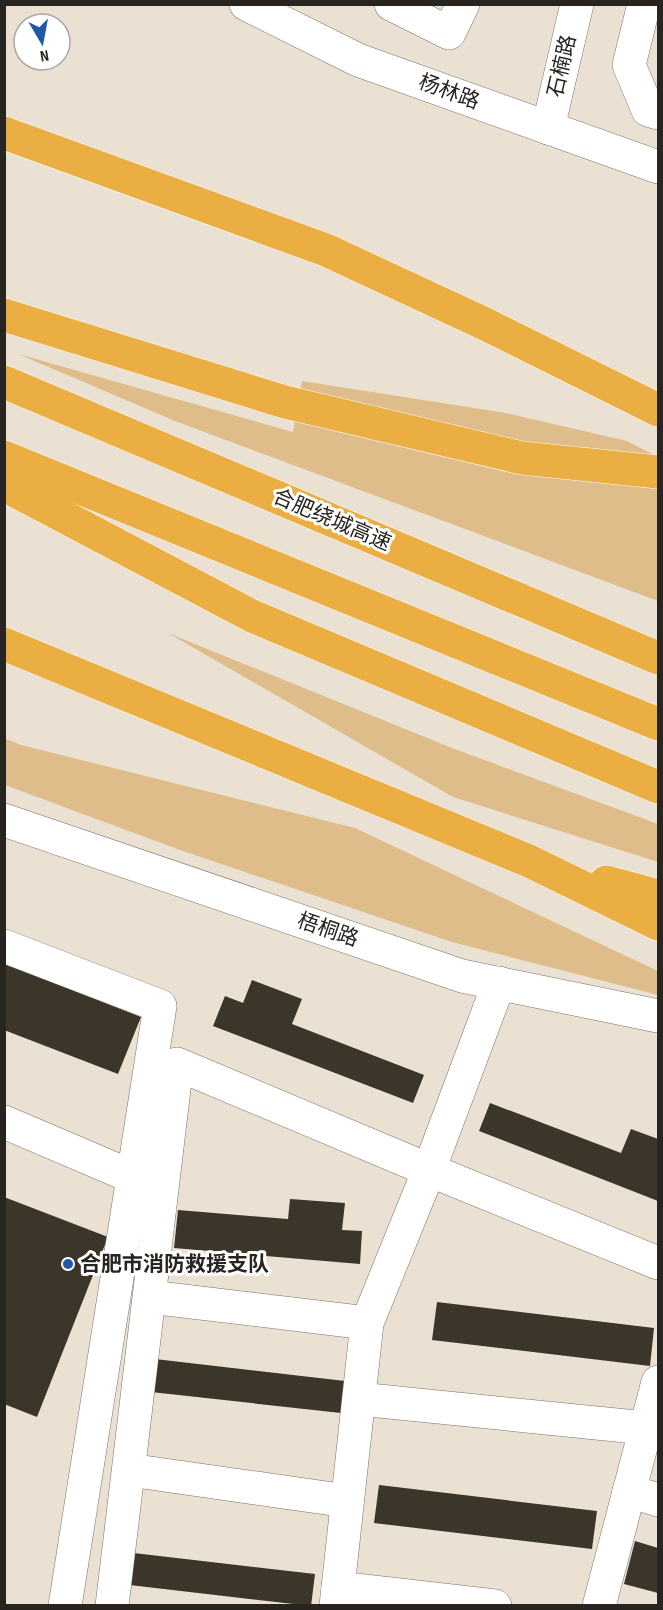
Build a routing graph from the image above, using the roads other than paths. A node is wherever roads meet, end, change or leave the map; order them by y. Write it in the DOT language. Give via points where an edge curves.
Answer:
graph roads {
  1 [pos="246,4"];
  2 [pos="391,4"];
  3 [pos="463,4"];
  4 [pos="577,4"];
  5 [pos="644,4"];
  6 [pos="658,113"];
  7 [pos="548,128"];
  8 [pos="4,132"];
  9 [pos="658,167"];
  10 [pos="4,315"];
  11 [pos="4,382"];
  12 [pos="658,410"];
  13 [pos="4,457"];
  14 [pos="658,472"];
  15 [pos="4,485"];
  16 [pos="4,644"];
  17 [pos="658,658"];
  18 [pos="658,724"];
  19 [pos="658,787"];
  20 [pos="4,820"];
  21 [pos="529,861"];
  22 [pos="658,896"];
  23 [pos="658,924"];
  24 [pos="4,946"];
  25 [pos="499,983"];
  26 [pos="658,1016"];
  27 [pos="4,1122"];
  28 [pos="429,1170"];
  29 [pos="133,1177"];
  30 [pos="658,1263"];
  31 [pos="150,1297"];
  32 [pos="367,1323"];
  33 [pos="658,1383"];
  34 [pos="359,1399"];
  35 [pos="646,1428"];
  36 [pos="129,1470"];
  37 [pos="644,1496"];
  38 [pos="347,1501"];
  39 [pos="337,1597"];
  40 [pos="65,1605"];
  41 [pos="112,1605"];
  42 [pos="495,1605"];
  43 [pos="599,1605"];
  1 -- 7 [label="street, 杨林路" via="358,60"];
  2 -- 3 [label="street" via="449,33"];
  4 -- 7 [label="street, 石楠路"];
  5 -- 6 [label="street" via="628,65 648,110"];
  7 -- 9 [label="street, 杨林路"];
  8 -- 12 [label="highway" via="326,250"];
  10 -- 14 [label="highway" via="285,402 522,458"];
  11 -- 17 [label="highway, 合肥绕城高速"];
  13 -- 18 [label="highway"];
  15 -- 19 [label="highway" via="252,615"];
  16 -- 21 [label="highway"];
  20 -- 25 [label="street, 梧桐路" via="462,976"];
  21 -- 22 [label="highway"];
  21 -- 23 [label="highway"];
  24 -- 29 [label="street" via="160,1006"];
  25 -- 26 [label="street, 梧桐路"];
  25 -- 28 [label="street"];
  27 -- 29 [label="street"];
  28 -- 30 [label="street"];
  28 -- 31 [label="street" via="177,1064"];
  28 -- 32 [label="street"];
  29 -- 40 [label="street"];
  31 -- 32 [label="street"];
  31 -- 36 [label="street"];
  32 -- 34 [label="street"];
  33 -- 35 [label="street"];
  34 -- 35 [label="street"];
  34 -- 38 [label="street"];
  35 -- 37 [label="street"];
  36 -- 38 [label="street"];
  36 -- 41 [label="street"];
  37 -- 43 [label="street"];
  38 -- 39 [label="street"];
  39 -- 42 [label="street"];
}
